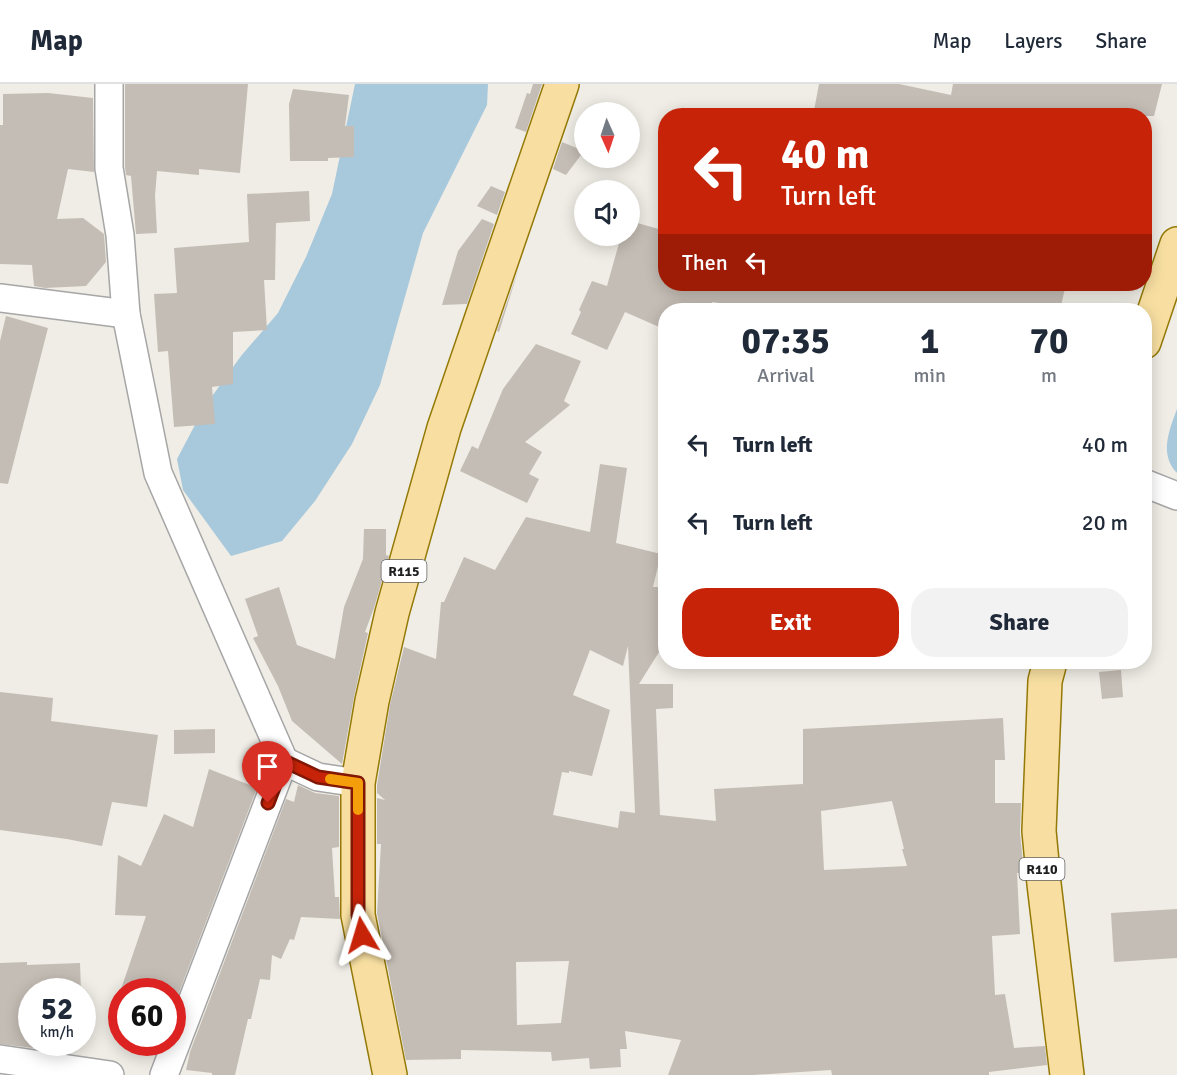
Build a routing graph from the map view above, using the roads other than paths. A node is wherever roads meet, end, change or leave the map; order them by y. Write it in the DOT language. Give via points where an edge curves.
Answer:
graph roads {
  1 [pos="109,84"];
  2 [pos="562,84"];
  3 [pos="1177,244"];
  4 [pos="0,298"];
  5 [pos="126,314"];
  6 [pos="1152,318"];
  7 [pos="1152,486"];
  8 [pos="1177,496"];
  9 [pos="1048,669"];
  10 [pos="284,761"];
  11 [pos="358,783"];
  12 [pos="0,1059"];
  13 [pos="110,1075"];
  14 [pos="164,1075"];
  15 [pos="390,1075"];
  16 [pos="1067,1075"];
  1 -- 5 [label="street" via="109,168"];
  2 -- 11 [label="main road, R115" via="441,439 392,613"];
  3 -- 6 [label="main road"];
  4 -- 5 [label="street"];
  5 -- 10 [label="street" via="158,474"];
  7 -- 8 [label="street"];
  9 -- 16 [label="main road, R110" via="1040,831"];
  10 -- 11 [label="street" via="318,777"];
  10 -- 14 [label="street"];
  11 -- 15 [label="main road, R115" via="358,915"];
  12 -- 13 [label="street"];
}
